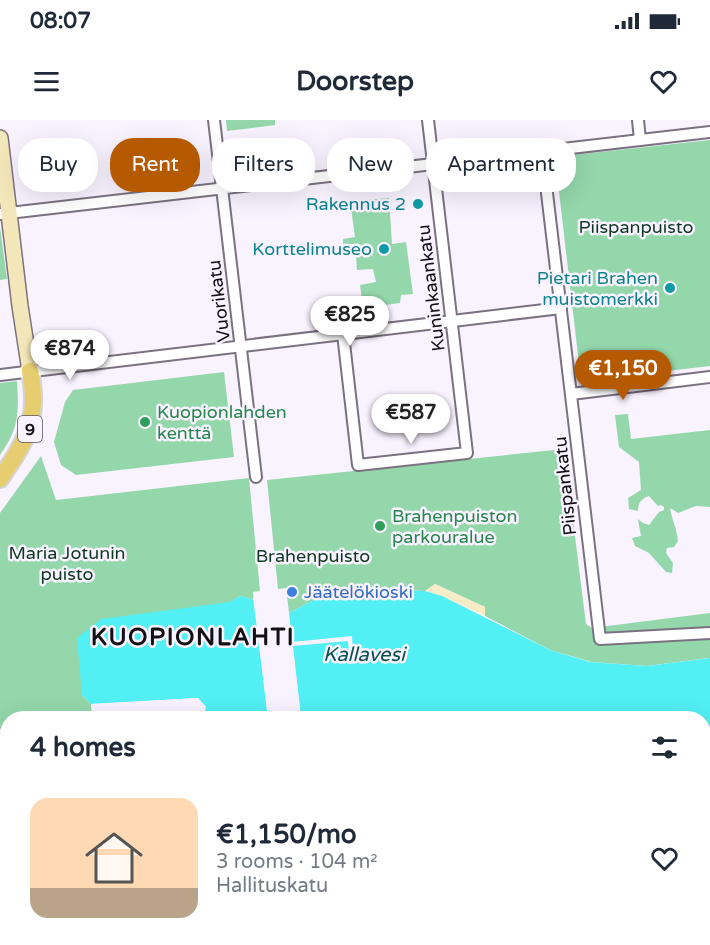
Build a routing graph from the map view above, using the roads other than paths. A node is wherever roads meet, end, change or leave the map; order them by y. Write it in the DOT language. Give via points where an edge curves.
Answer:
graph roads {
  1 [pos="214,120"];
  2 [pos="428,120"];
  3 [pos="638,120"];
  4 [pos="710,132"];
  5 [pos="0,138"];
  6 [pos="216,138"];
  7 [pos="430,138"];
  8 [pos="640,140"];
  9 [pos="576,147"];
  10 [pos="426,165"];
  11 [pos="315,177"];
  12 [pos="212,189"];
  13 [pos="222,192"];
  14 [pos="436,192"];
  15 [pos="547,192"];
  16 [pos="5,213"];
  17 [pos="561,308"];
  18 [pos="452,321"];
  19 [pos="343,334"];
  20 [pos="241,346"];
  21 [pos="30,371"];
  22 [pos="0,375"];
  23 [pos="710,377"];
  24 [pos="572,394"];
  25 [pos="256,477"];
  26 [pos="0,479"];
  27 [pos="710,633"];
  1 -- 6 [label="street, Vuorikatu"];
  2 -- 7 [label="street, Kuninkaankatu"];
  3 -- 8 [label="street"];
  4 -- 8 [label="street"];
  5 -- 16 [label="main road, 9"];
  8 -- 9 [label="street"];
  10 -- 11 [label="street"];
  12 -- 16 [label="street"];
  13 -- 20 [label="street, Vuorikatu"];
  14 -- 18 [label="street, Kuninkaankatu"];
  15 -- 17 [label="street, Piispankatu"];
  16 -- 21 [label="main road, 9"];
  17 -- 18 [label="street"];
  17 -- 24 [label="street, Piispankatu"];
  18 -- 19 [label="street"];
  18 -- 19 [label="street, Kuninkaankatu" via="467,453 358,465"];
  19 -- 20 [label="street"];
  20 -- 21 [label="street"];
  20 -- 25 [label="street, Vuorikatu"];
  21 -- 22 [label="street"];
  21 -- 26 [label="main road, 9" via="30,430"];
  23 -- 24 [label="street"];
  24 -- 27 [label="street, Piispankatu" via="600,639"];
}
